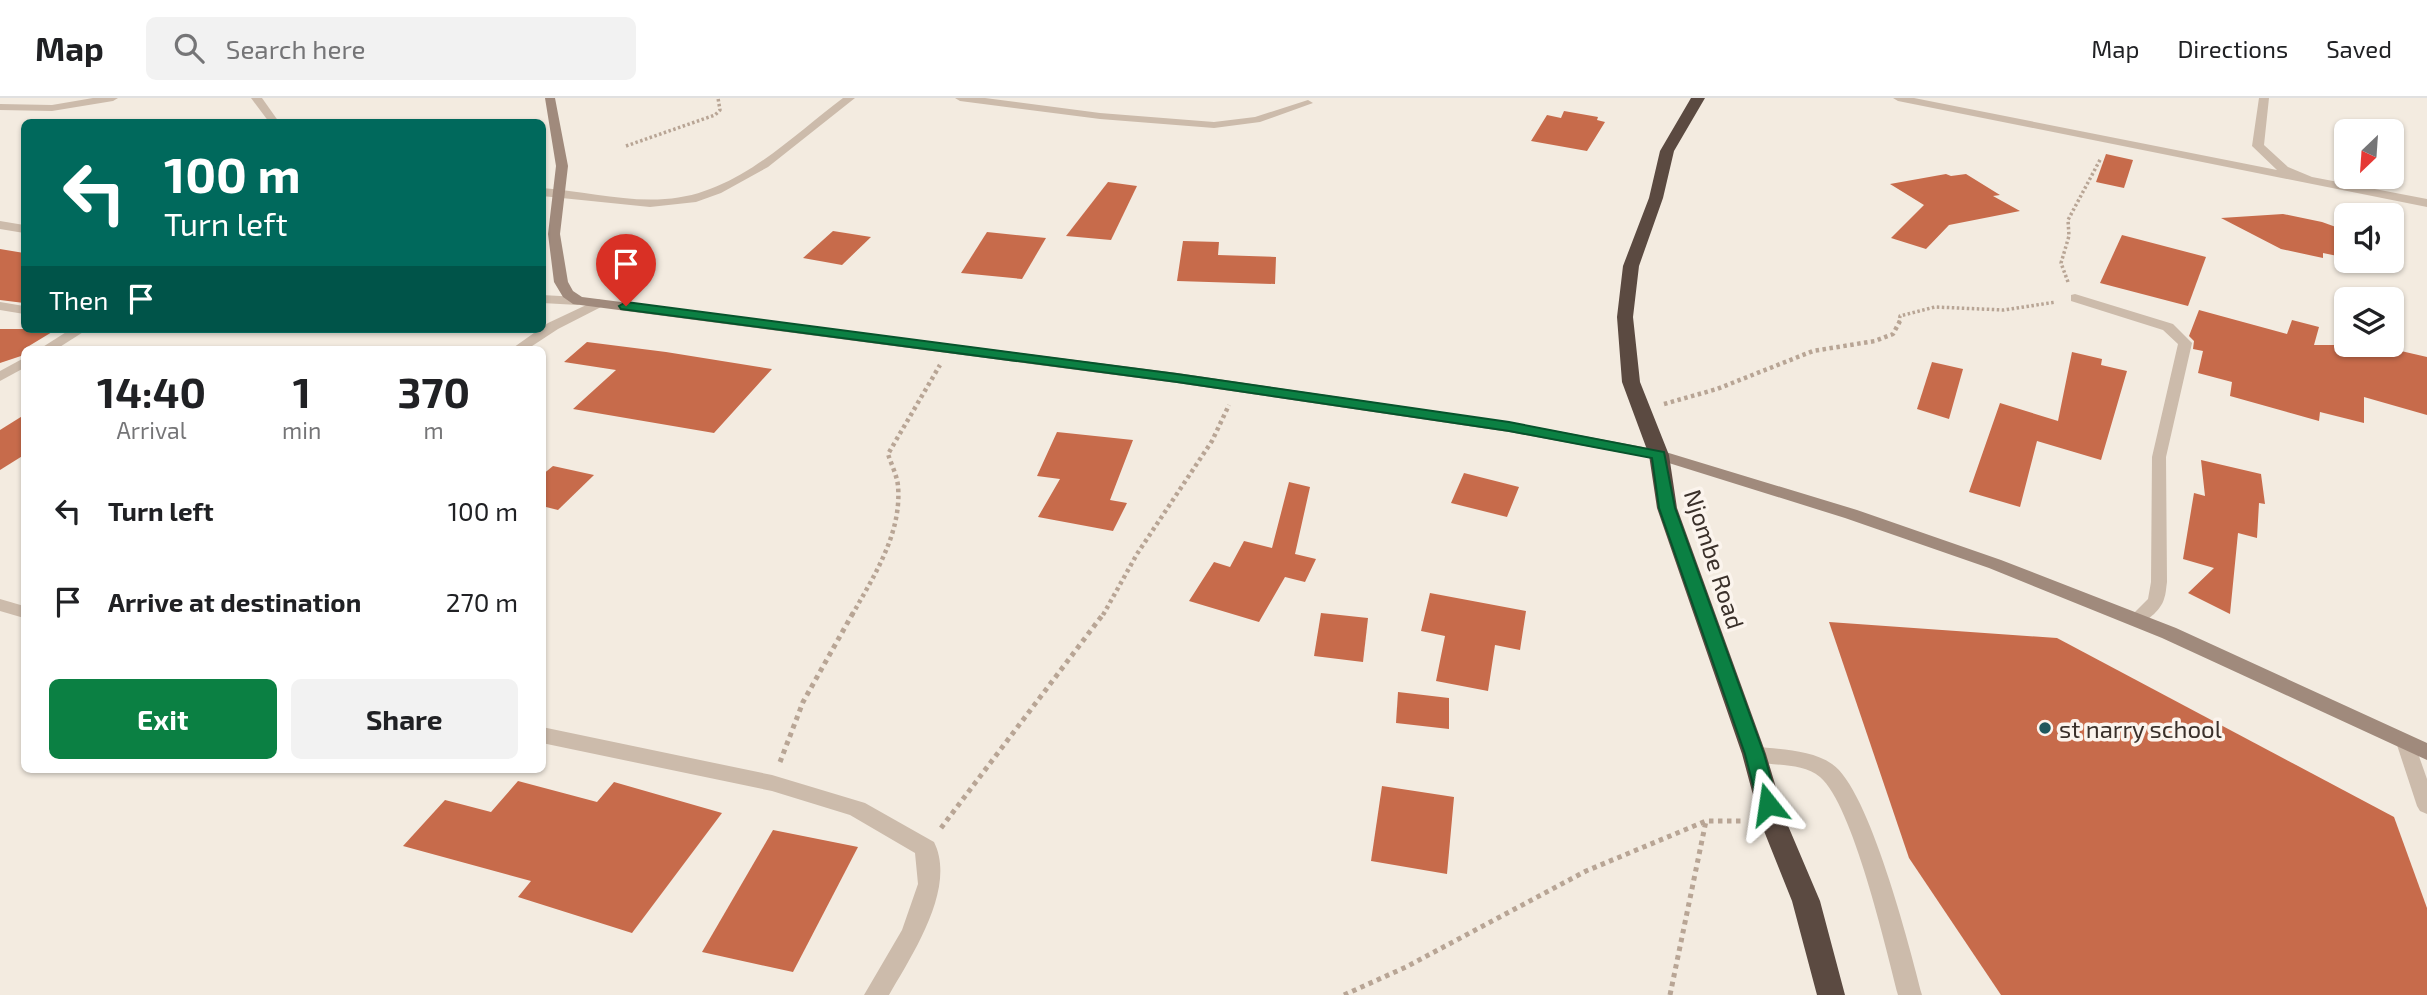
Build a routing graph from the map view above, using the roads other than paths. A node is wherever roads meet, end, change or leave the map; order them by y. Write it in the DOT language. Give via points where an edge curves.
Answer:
graph roads {
  1 [pos="113,98"];
  2 [pos="256,98"];
  3 [pos="550,98"];
  4 [pos="850,98"];
  5 [pos="960,98"];
  6 [pos="1698,98"];
  7 [pos="1898,98"];
  8 [pos="2262,98"];
  9 [pos="1308,103"];
  10 [pos="0,107"];
  11 [pos="272,119"];
  12 [pos="549,124"];
  13 [pos="2309,180"];
  14 [pos="546,192"];
  15 [pos="559,193"];
  16 [pos="2427,203"];
  17 [pos="0,225"];
  18 [pos="21,228"];
  19 [pos="2075,298"];
  20 [pos="546,299"];
  21 [pos="578,301"];
  22 [pos="599,303"];
  23 [pos="0,306"];
  24 [pos="21,310"];
  25 [pos="546,331"];
  26 [pos="73,333"];
  27 [pos="543,333"];
  28 [pos="52,346"];
  29 [pos="523,346"];
  30 [pos="21,364"];
  31 [pos="0,377"];
  32 [pos="1659,455"];
  33 [pos="0,605"];
  34 [pos="21,611"];
  35 [pos="2135,620"];
  36 [pos="546,736"];
  37 [pos="2405,742"];
  38 [pos="2427,752"];
  39 [pos="1755,754"];
  40 [pos="2427,806"];
  41 [pos="876,995"];
  42 [pos="1831,995"];
  43 [pos="1910,995"];
  1 -- 10 [label="street" via="52,108"];
  2 -- 11 [label="street"];
  3 -- 12 [label="street"];
  4 -- 15 [label="street" via="726,189 700,198 623,202"];
  5 -- 9 [label="street" via="1214,125 1256,120"];
  6 -- 32 [label="highway, Njombe Road" via="1667,151 1656,198 1631,266 1625,317 1631,382"];
  7 -- 13 [label="street"];
  8 -- 13 [label="street" via="2258,146 2284,170"];
  12 -- 15 [label="street" via="562,166"];
  13 -- 16 [label="street"];
  14 -- 15 [label="street"];
  15 -- 21 [label="street" via="554,234 561,282"];
  17 -- 18 [label="street"];
  19 -- 35 [label="lane" via="2168,327 2185,343 2159,457 2156,601"];
  20 -- 21 [label="street"];
  21 -- 22 [label="street"];
  22 -- 25 [label="lane"];
  22 -- 32 [label="street" via="1164,376 1509,427"];
  23 -- 24 [label="street"];
  26 -- 28 [label="street"];
  27 -- 29 [label="lane"];
  30 -- 31 [label="street"];
  32 -- 35 [label="street" via="1903,532"];
  32 -- 39 [label="highway, Njombe Road" via="1667,508"];
  33 -- 34 [label="street"];
  35 -- 37 [label="street"];
  36 -- 41 [label="street" via="772,783 857,809 926,848 929,884 912,934"];
  37 -- 38 [label="street"];
  37 -- 40 [label="lane"];
  39 -- 42 [label="highway, Njombe Road" via="1773,821 1806,901"];
  39 -- 43 [label="street" via="1829,771 1864,839"];
}
